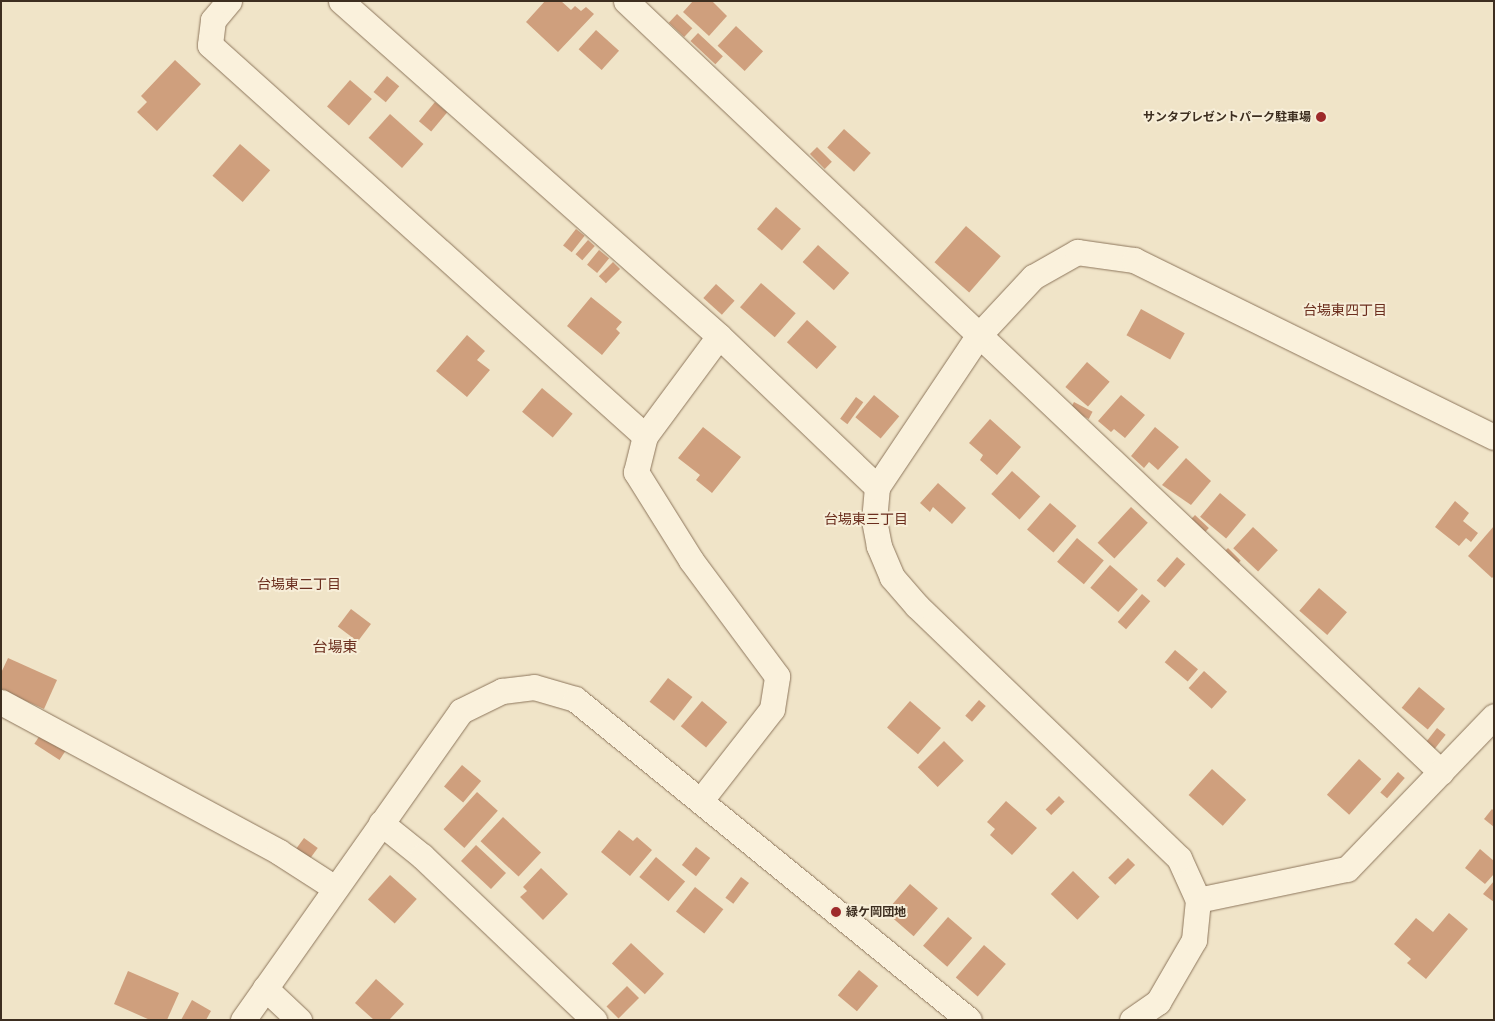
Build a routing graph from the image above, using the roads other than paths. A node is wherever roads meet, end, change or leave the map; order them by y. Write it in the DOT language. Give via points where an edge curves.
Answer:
graph roads {
  1 [pos="229,1"];
  2 [pos="341,1"];
  3 [pos="626,1"];
  4 [pos="719,336"];
  5 [pos="978,336"];
  6 [pos="645,436"];
  7 [pos="1494,437"];
  8 [pos="877,487"];
  9 [pos="1,702"];
  10 [pos="1494,716"];
  11 [pos="1441,772"];
  12 [pos="702,800"];
  13 [pos="381,823"];
  14 [pos="335,888"];
  15 [pos="1198,900"];
  16 [pos="265,988"];
  17 [pos="243,1020"];
  18 [pos="299,1020"];
  19 [pos="594,1020"];
  20 [pos="969,1020"];
  21 [pos="1132,1020"];
  1 -- 6 [label="street" via="212,20 210,45"];
  2 -- 4 [label="street"];
  3 -- 5 [label="street"];
  4 -- 6 [label="street"];
  4 -- 8 [label="street"];
  5 -- 7 [label="street" via="1033,277 1077,252 1134,260"];
  5 -- 8 [label="street"];
  5 -- 11 [label="street"];
  6 -- 12 [label="street" via="636,472 646,494 777,676 772,709"];
  8 -- 15 [label="street" via="874,521 879,546 892,577 917,606 1179,858"];
  9 -- 14 [label="street" via="279,852"];
  10 -- 11 [label="street"];
  11 -- 15 [label="street" via="1348,869"];
  12 -- 13 [label="street" via="575,699 534,687 502,691 461,711"];
  12 -- 20 [label="street"];
  13 -- 14 [label="street"];
  13 -- 19 [label="street" via="422,856"];
  14 -- 16 [label="street"];
  15 -- 21 [label="street" via="1194,940 1176,976 1158,1002"];
  16 -- 17 [label="street"];
  16 -- 18 [label="street"];
}
